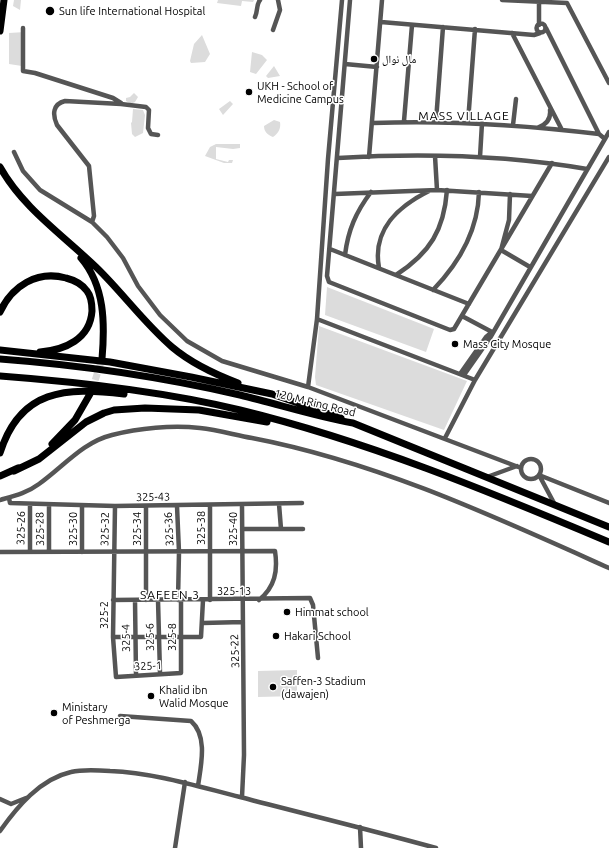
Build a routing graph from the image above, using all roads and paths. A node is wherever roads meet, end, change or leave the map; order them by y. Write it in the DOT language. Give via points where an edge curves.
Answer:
graph roads {
  1 [pos="4,0"];
  2 [pos="260,0"];
  3 [pos="278,0"];
  4 [pos="342,0"];
  5 [pos="350,0"];
  6 [pos="382,0"];
  7 [pos="502,0"];
  8 [pos="539,3"];
  9 [pos="255,17"];
  10 [pos="381,22"];
  11 [pos="412,25"];
  12 [pos="539,25"];
  13 [pos="443,27"];
  14 [pos="23,28"];
  15 [pos="546,28"];
  16 [pos="274,30"];
  17 [pos="475,30"];
  18 [pos="0,31"];
  19 [pos="512,33"];
  20 [pos="540,33"];
  21 [pos="345,64"];
  22 [pos="377,67"];
  23 [pos="609,83"];
  24 [pos="516,99"];
  25 [pos="121,104"];
  26 [pos="550,108"];
  27 [pos="436,121"];
  28 [pos="404,122"];
  29 [pos="468,122"];
  30 [pos="373,123"];
  31 [pos="482,123"];
  32 [pos="512,125"];
  33 [pos="536,127"];
  34 [pos="562,130"];
  35 [pos="609,132"];
  36 [pos="599,134"];
  37 [pos="158,135"];
  38 [pos="605,139"];
  39 [pos="14,152"];
  40 [pos="369,156"];
  41 [pos="435,156"];
  42 [pos="480,157"];
  43 [pos="609,157"];
  44 [pos="338,158"];
  45 [pos="552,163"];
  46 [pos="0,167"];
  47 [pos="588,169"];
  48 [pos="430,190"];
  49 [pos="437,190"];
  50 [pos="447,190"];
  51 [pos="371,192"];
  52 [pos="479,192"];
  53 [pos="334,194"];
  54 [pos="510,194"];
  55 [pos="532,196"];
  56 [pos="92,222"];
  57 [pos="63,237"];
  58 [pos="330,249"];
  59 [pos="501,250"];
  60 [pos="345,255"];
  61 [pos="530,267"];
  62 [pos="379,268"];
  63 [pos="396,275"];
  64 [pos="433,290"];
  65 [pos="469,304"];
  66 [pos="0,312"];
  67 [pos="462,316"];
  68 [pos="317,319"];
  69 [pos="492,332"];
  70 [pos="2,350"];
  71 [pos="22,352"];
  72 [pos="1,359"];
  73 [pos="102,359"];
  74 [pos="462,375"];
  75 [pos="1,378"];
  76 [pos="475,380"];
  77 [pos="85,387"];
  78 [pos="308,387"];
  79 [pos="268,393"];
  80 [pos="90,394"];
  81 [pos="353,423"];
  82 [pos="336,437"];
  83 [pos="445,438"];
  84 [pos="0,453"];
  85 [pos="520,466"];
  86 [pos="14,471"];
  87 [pos="539,475"];
  88 [pos="3,476"];
  89 [pos="488,477"];
  90 [pos="9,498"];
  91 [pos="0,500"];
  92 [pos="609,503"];
  93 [pos="30,504"];
  94 [pos="279,504"];
  95 [pos="302,504"];
  96 [pos="554,504"];
  97 [pos="49,505"];
  98 [pos="210,505"];
  99 [pos="82,506"];
  100 [pos="115,506"];
  101 [pos="146,506"];
  102 [pos="177,506"];
  103 [pos="242,506"];
  104 [pos="609,527"];
  105 [pos="242,529"];
  106 [pos="281,529"];
  107 [pos="303,529"];
  108 [pos="609,542"];
  109 [pos="0,552"];
  110 [pos="30,552"];
  111 [pos="49,552"];
  112 [pos="82,552"];
  113 [pos="114,552"];
  114 [pos="146,552"];
  115 [pos="179,552"];
  116 [pos="210,552"];
  117 [pos="242,552"];
  118 [pos="609,568"];
  119 [pos="113,600"];
  120 [pos="135,600"];
  121 [pos="146,600"];
  122 [pos="158,600"];
  123 [pos="180,600"];
  124 [pos="203,600"];
  125 [pos="210,600"];
  126 [pos="242,600"];
  127 [pos="259,600"];
  128 [pos="243,622"];
  129 [pos="203,623"];
  130 [pos="113,638"];
  131 [pos="135,638"];
  132 [pos="159,638"];
  133 [pos="181,638"];
  134 [pos="318,658"];
  135 [pos="160,673"];
  136 [pos="181,673"];
  137 [pos="136,675"];
  138 [pos="116,677"];
  139 [pos="120,716"];
  140 [pos="185,782"];
  141 [pos="198,786"];
  142 [pos="27,798"];
  143 [pos="242,798"];
  144 [pos="0,799"];
  145 [pos="360,827"];
  146 [pos="0,831"];
  147 [pos="175,848"];
  148 [pos="361,848"];
  149 [pos="436,848"];
  1 -- 18 [label="highway"];
  2 -- 9 [label="street"];
  3 -- 16 [label="street" via="280,10"];
  4 -- 68 [label="street"];
  5 -- 21 [label="street"];
  6 -- 10 [label="street"];
  7 -- 8 [label="street"];
  8 -- 12 [label="street"];
  8 -- 23 [label="street" via="568,4"];
  10 -- 11 [label="street"];
  10 -- 22 [label="street"];
  11 -- 13 [label="street"];
  11 -- 28 [label="street"];
  12 -- 15 [label="street" via="543,24"];
  12 -- 20 [label="street" via="537,30"];
  13 -- 17 [label="street"];
  13 -- 27 [label="street"];
  14 -- 25 [label="street" via="21,70 106,96"];
  15 -- 20 [label="street"];
  15 -- 36 [label="street"];
  17 -- 19 [label="street"];
  17 -- 29 [label="street"];
  19 -- 20 [label="street"];
  19 -- 26 [label="street"];
  21 -- 22 [label="street"];
  21 -- 44 [label="street"];
  22 -- 30 [label="street"];
  24 -- 32 [label="street"];
  25 -- 37 [label="street" via="148,108 148,128 151,134"];
  25 -- 56 [label="street" via="65,101 55,107 57,125 89,166 94,216"];
  26 -- 33 [label="street" via="548,121"];
  26 -- 34 [label="street"];
  27 -- 28 [label="street"];
  27 -- 29 [label="street"];
  28 -- 30 [label="street"];
  29 -- 31 [label="street"];
  30 -- 40 [label="street"];
  31 -- 32 [label="street"];
  31 -- 42 [label="street"];
  32 -- 33 [label="street"];
  33 -- 34 [label="street"];
  34 -- 36 [label="street"];
  35 -- 38 [label="street"];
  36 -- 38 [label="street"];
  38 -- 47 [label="street"];
  39 -- 56 [label="street" via="23,170 40,190"];
  40 -- 41 [label="street"];
  40 -- 44 [label="street"];
  41 -- 42 [label="street"];
  41 -- 49 [label="street"];
  42 -- 45 [label="street"];
  43 -- 76 [label="street"];
  44 -- 53 [label="street"];
  45 -- 47 [label="street"];
  45 -- 55 [label="street"];
  46 -- 57 [label="highway" via="16,192"];
  47 -- 61 [label="street"];
  48 -- 49 [label="street"];
  48 -- 51 [label="street"];
  48 -- 62 [label="street" via="407,204 387,224 377,249"];
  49 -- 50 [label="street"];
  50 -- 52 [label="street"];
  50 -- 63 [label="street" via="445,212 433,240 418,259"];
  51 -- 53 [label="street"];
  51 -- 60 [label="street" via="353,219"];
  52 -- 54 [label="street"];
  52 -- 64 [label="street" via="469,240 456,264"];
  53 -- 58 [label="street"];
  54 -- 55 [label="street"];
  54 -- 59 [label="street" via="509,220"];
  55 -- 59 [label="street"];
  56 -- 78 [label="street" via="115,246 138,286 160,315 187,341 222,361"];
  57 -- 73 [label="highway" via="84,262 98,286 103,313"];
  57 -- 79 [label="highway" via="172,347 214,373"];
  58 -- 60 [label="street"];
  58 -- 67 [label="street" via="327,278 331,283 450,330 455,328"];
  59 -- 61 [label="street"];
  59 -- 65 [label="street"];
  60 -- 62 [label="street"];
  61 -- 69 [label="street"];
  62 -- 63 [label="street"];
  63 -- 64 [label="street"];
  64 -- 65 [label="street"];
  65 -- 67 [label="street"];
  66 -- 71 [label="highway" via="21,284 40,276 70,279 82,286 89,295 92,307 91,322 82,336 61,348"];
  67 -- 69 [label="street"];
  68 -- 74 [label="street"];
  68 -- 78 [label="street"];
  69 -- 74 [label="street" via="486,337"];
  70 -- 71 [label="highway"];
  71 -- 79 [label="highway" via="110,362"];
  72 -- 81 [label="highway, 120 M Ring Road" via="92,369 240,395"];
  74 -- 76 [label="street"];
  75 -- 77 [label="highway" via="42,379"];
  76 -- 83 [label="street"];
  77 -- 82 [label="highway" via="240,410"];
  77 -- 84 [label="highway" via="55,394 30,406 12,426"];
  78 -- 83 [label="street"];
  79 -- 81 [label="highway"];
  80 -- 86 [label="highway" via="82,410 66,430 46,450"];
  81 -- 89 [label="highway, 120 M Ring Road"];
  82 -- 86 [label="highway" via="207,411 124,408 95,417 39,459"];
  82 -- 108 [label="highway" via="428,468"];
  83 -- 85 [label="street"];
  85 -- 87 [label="street" via="523,476 528,479"];
  85 -- 87 [label="street" via="531,459 541,468"];
  85 -- 89 [label="street"];
  86 -- 88 [label="highway"];
  87 -- 92 [label="street"];
  87 -- 96 [label="street"];
  89 -- 96 [label="highway, 120 M Ring Road"];
  90 -- 91 [label="street"];
  90 -- 93 [label="street, 325-43" via="10,503"];
  90 -- 118 [label="street" via="21,495 39,485 86,447 111,435 166,428 200,428 291,445 427,489 476,508"];
  93 -- 97 [label="street, 325-43"];
  93 -- 110 [label="street, 325-26"];
  94 -- 95 [label="street, 325-43"];
  94 -- 103 [label="street, 325-43"];
  94 -- 106 [label="street"];
  96 -- 104 [label="highway, 120 M Ring Road"];
  97 -- 99 [label="street, 325-43"];
  97 -- 111 [label="street, 325-28"];
  98 -- 102 [label="street, 325-43"];
  98 -- 103 [label="street, 325-43"];
  98 -- 116 [label="street, 325-38"];
  99 -- 100 [label="street, 325-43"];
  99 -- 112 [label="street, 325-30"];
  100 -- 101 [label="street, 325-43"];
  100 -- 113 [label="street, 325-32"];
  101 -- 102 [label="street, 325-43"];
  101 -- 114 [label="street, 325-34"];
  102 -- 115 [label="street, 325-36"];
  103 -- 105 [label="street, 325-40"];
  105 -- 106 [label="street"];
  105 -- 117 [label="street, 325-40"];
  106 -- 107 [label="street"];
  109 -- 110 [label="street"];
  110 -- 111 [label="street"];
  111 -- 112 [label="street"];
  112 -- 113 [label="street"];
  113 -- 114 [label="street"];
  113 -- 119 [label="street, 325-2"];
  114 -- 115 [label="street"];
  114 -- 121 [label="street, 325-34"];
  115 -- 116 [label="street"];
  115 -- 123 [label="street, 325-36"];
  116 -- 117 [label="street"];
  116 -- 125 [label="street, 325-38"];
  117 -- 126 [label="street, 325-22"];
  117 -- 127 [label="street" via="275,551 277,566 274,581 267,594"];
  119 -- 120 [label="street, 325-13"];
  119 -- 130 [label="street, 325-2"];
  120 -- 121 [label="street, 325-13"];
  120 -- 131 [label="street, 325-4"];
  121 -- 122 [label="street, 325-13"];
  122 -- 123 [label="street, 325-13"];
  122 -- 132 [label="street, 325-6"];
  123 -- 124 [label="street, 325-13"];
  123 -- 133 [label="street, 325-8"];
  124 -- 125 [label="street, 325-13"];
  124 -- 129 [label="street"];
  125 -- 126 [label="street, 325-13"];
  126 -- 127 [label="street, 325-13"];
  126 -- 128 [label="street, 325-22"];
  127 -- 134 [label="street, 325-13" via="310,598 314,605"];
  128 -- 129 [label="street"];
  128 -- 143 [label="street, 325-22"];
  129 -- 133 [label="street" via="202,637"];
  130 -- 131 [label="street"];
  130 -- 138 [label="street, 325-2"];
  131 -- 132 [label="street"];
  131 -- 137 [label="street, 325-4"];
  132 -- 133 [label="street"];
  132 -- 135 [label="street, 325-6"];
  133 -- 136 [label="street, 325-8"];
  135 -- 136 [label="street, 325-1"];
  135 -- 137 [label="street, 325-1"];
  137 -- 138 [label="street, 325-1"];
  139 -- 141 [label="street" via="191,721 200,732 202,756"];
  140 -- 141 [label="street"];
  140 -- 142 [label="street" via="138,773 76,771 54,778"];
  140 -- 147 [label="street"];
  141 -- 143 [label="street"];
  142 -- 144 [label="street" via="11,804"];
  142 -- 146 [label="street"];
  143 -- 145 [label="street"];
  145 -- 148 [label="street"];
  145 -- 149 [label="street"];
}
